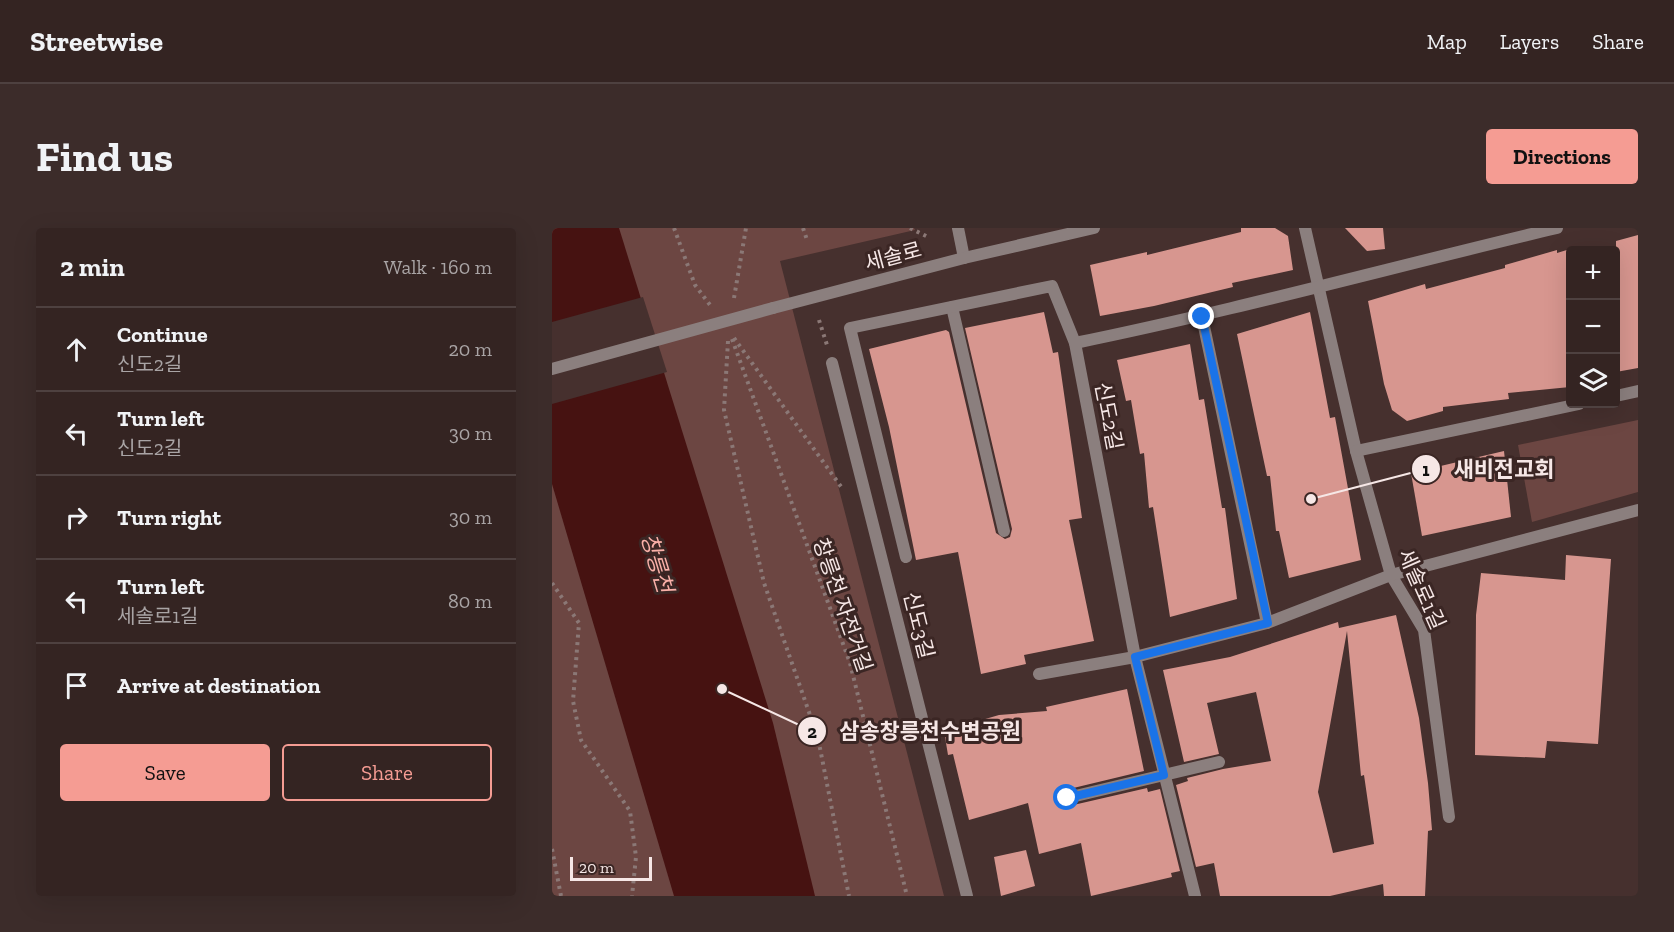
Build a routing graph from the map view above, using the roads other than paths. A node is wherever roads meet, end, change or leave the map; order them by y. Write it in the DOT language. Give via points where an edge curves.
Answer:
graph roads {
  1 [pos="958,228"];
  2 [pos="1094,228"];
  3 [pos="1305,228"];
  4 [pos="1557,228"];
  5 [pos="963,258"];
  6 [pos="1317,285"];
  7 [pos="952,307"];
  8 [pos="1202,317"];
  9 [pos="1075,343"];
  10 [pos="832,363"];
  11 [pos="552,369"];
  12 [pos="1638,391"];
  13 [pos="1620,395"];
  14 [pos="1566,407"];
  15 [pos="1356,451"];
  16 [pos="1638,510"];
  17 [pos="1004,531"];
  18 [pos="906,557"];
  19 [pos="1391,575"];
  20 [pos="1268,623"];
  21 [pos="1135,657"];
  22 [pos="1039,674"];
  23 [pos="1219,762"];
  24 [pos="1164,775"];
  25 [pos="1067,798"];
  26 [pos="1449,817"];
  27 [pos="967,896"];
  28 [pos="1195,896"];
  1 -- 5 [label="street"];
  2 -- 5 [label="street, 세솔로"];
  3 -- 6 [label="street, 세솔로1길"];
  4 -- 6 [label="street"];
  5 -- 11 [label="street, 세솔로, bridge"];
  6 -- 8 [label="street"];
  6 -- 15 [label="street, 세솔로1길"];
  7 -- 9 [label="street, 신도2길" via="1052,286"];
  7 -- 17 [label="street"];
  7 -- 18 [label="street, 신도2길" via="850,328"];
  8 -- 9 [label="street"];
  8 -- 20 [label="street"];
  9 -- 21 [label="street, 신도2길"];
  10 -- 27 [label="street, 신도3길"];
  12 -- 13 [label="street"];
  14 -- 15 [label="street"];
  15 -- 19 [label="street, 세솔로1길"];
  16 -- 19 [label="street"];
  19 -- 20 [label="street"];
  19 -- 26 [label="street, 세솔로1길" via="1424,630"];
  20 -- 21 [label="street"];
  21 -- 22 [label="street"];
  21 -- 24 [label="street, 신도2길"];
  23 -- 24 [label="street"];
  24 -- 25 [label="street"];
  24 -- 28 [label="street, 신도2길"];
}
